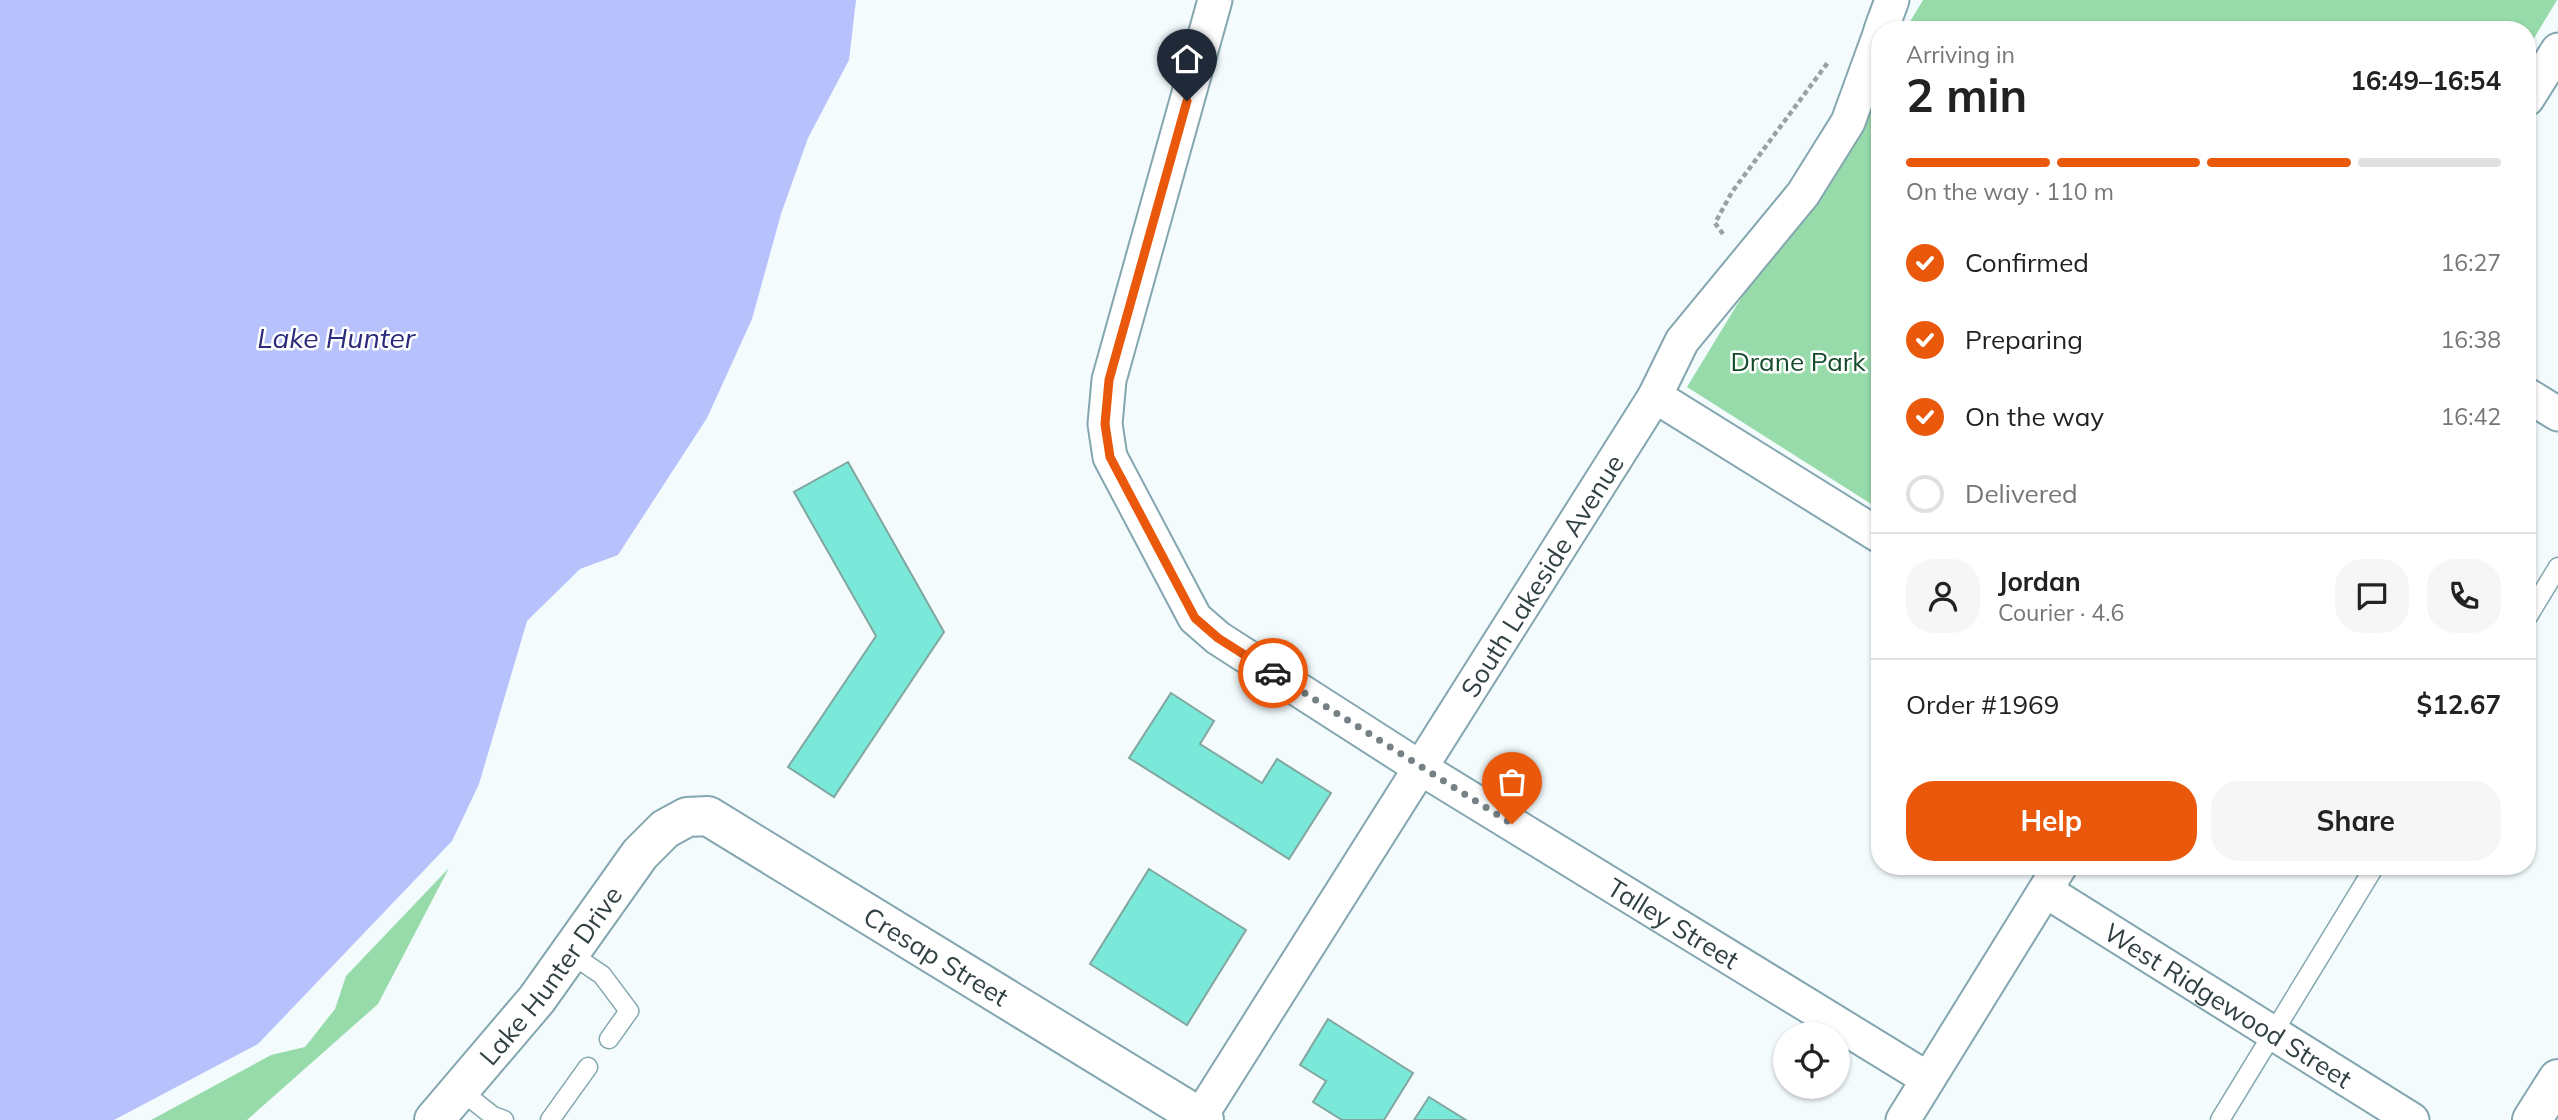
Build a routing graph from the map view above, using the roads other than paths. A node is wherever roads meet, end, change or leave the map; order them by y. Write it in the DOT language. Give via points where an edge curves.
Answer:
graph roads {
  1 [pos="1215,0"];
  2 [pos="1892,0"];
  3 [pos="1884,21"];
  4 [pos="2558,50"];
  5 [pos="1871,57"];
  6 [pos="2536,85"];
  7 [pos="1655,396"];
  8 [pos="2536,401"];
  9 [pos="2558,414"];
  10 [pos="1871,530"];
  11 [pos="2558,567"];
  12 [pos="2536,603"];
  13 [pos="1419,767"];
  14 [pos="665,829"];
  15 [pos="2370,875"];
  16 [pos="2053,879"];
  17 [pos="571,954"];
  18 [pos="2273,1033"];
  19 [pos="609,1039"];
  20 [pos="588,1067"];
  21 [pos="1928,1079"];
  22 [pos="2558,1079"];
  23 [pos="460,1090"];
  24 [pos="1200,1119"];
  25 [pos="434,1120"];
  26 [pos="504,1120"];
  27 [pos="550,1120"];
  28 [pos="1903,1120"];
  29 [pos="2220,1120"];
  30 [pos="2412,1120"];
  31 [pos="2532,1120"];
  1 -- 13 [label="street, Talley Street" via="1109,380 1105,424 1110,457 1195,618 1218,638"];
  2 -- 3 [label="street, South Lakeside Avenue"];
  4 -- 6 [label="street"];
  5 -- 7 [label="street, South Lakeside Avenue" via="1848,122 1803,194 1682,341"];
  7 -- 10 [label="street"];
  7 -- 13 [label="street, South Lakeside Avenue"];
  8 -- 9 [label="street"];
  11 -- 12 [label="lane"];
  13 -- 21 [label="street, Talley Street"];
  13 -- 24 [label="street, South Lakeside Avenue"];
  14 -- 17 [label="street, Lake Hunter Drive" via="640,853"];
  14 -- 24 [label="street, Cresap Street" via="687,817 708,816 724,823"];
  15 -- 18 [label="lane"];
  16 -- 18 [label="street, West Ridgewood Street"];
  16 -- 21 [label="street"];
  17 -- 19 [label="lane" via="602,975 629,1011"];
  17 -- 23 [label="street, Lake Hunter Drive"];
  18 -- 29 [label="lane"];
  18 -- 30 [label="street, West Ridgewood Street"];
  20 -- 27 [label="lane"];
  21 -- 28 [label="street"];
  22 -- 31 [label="street"];
  23 -- 25 [label="street, Lake Hunter Drive"];
  23 -- 26 [label="lane"];
}
